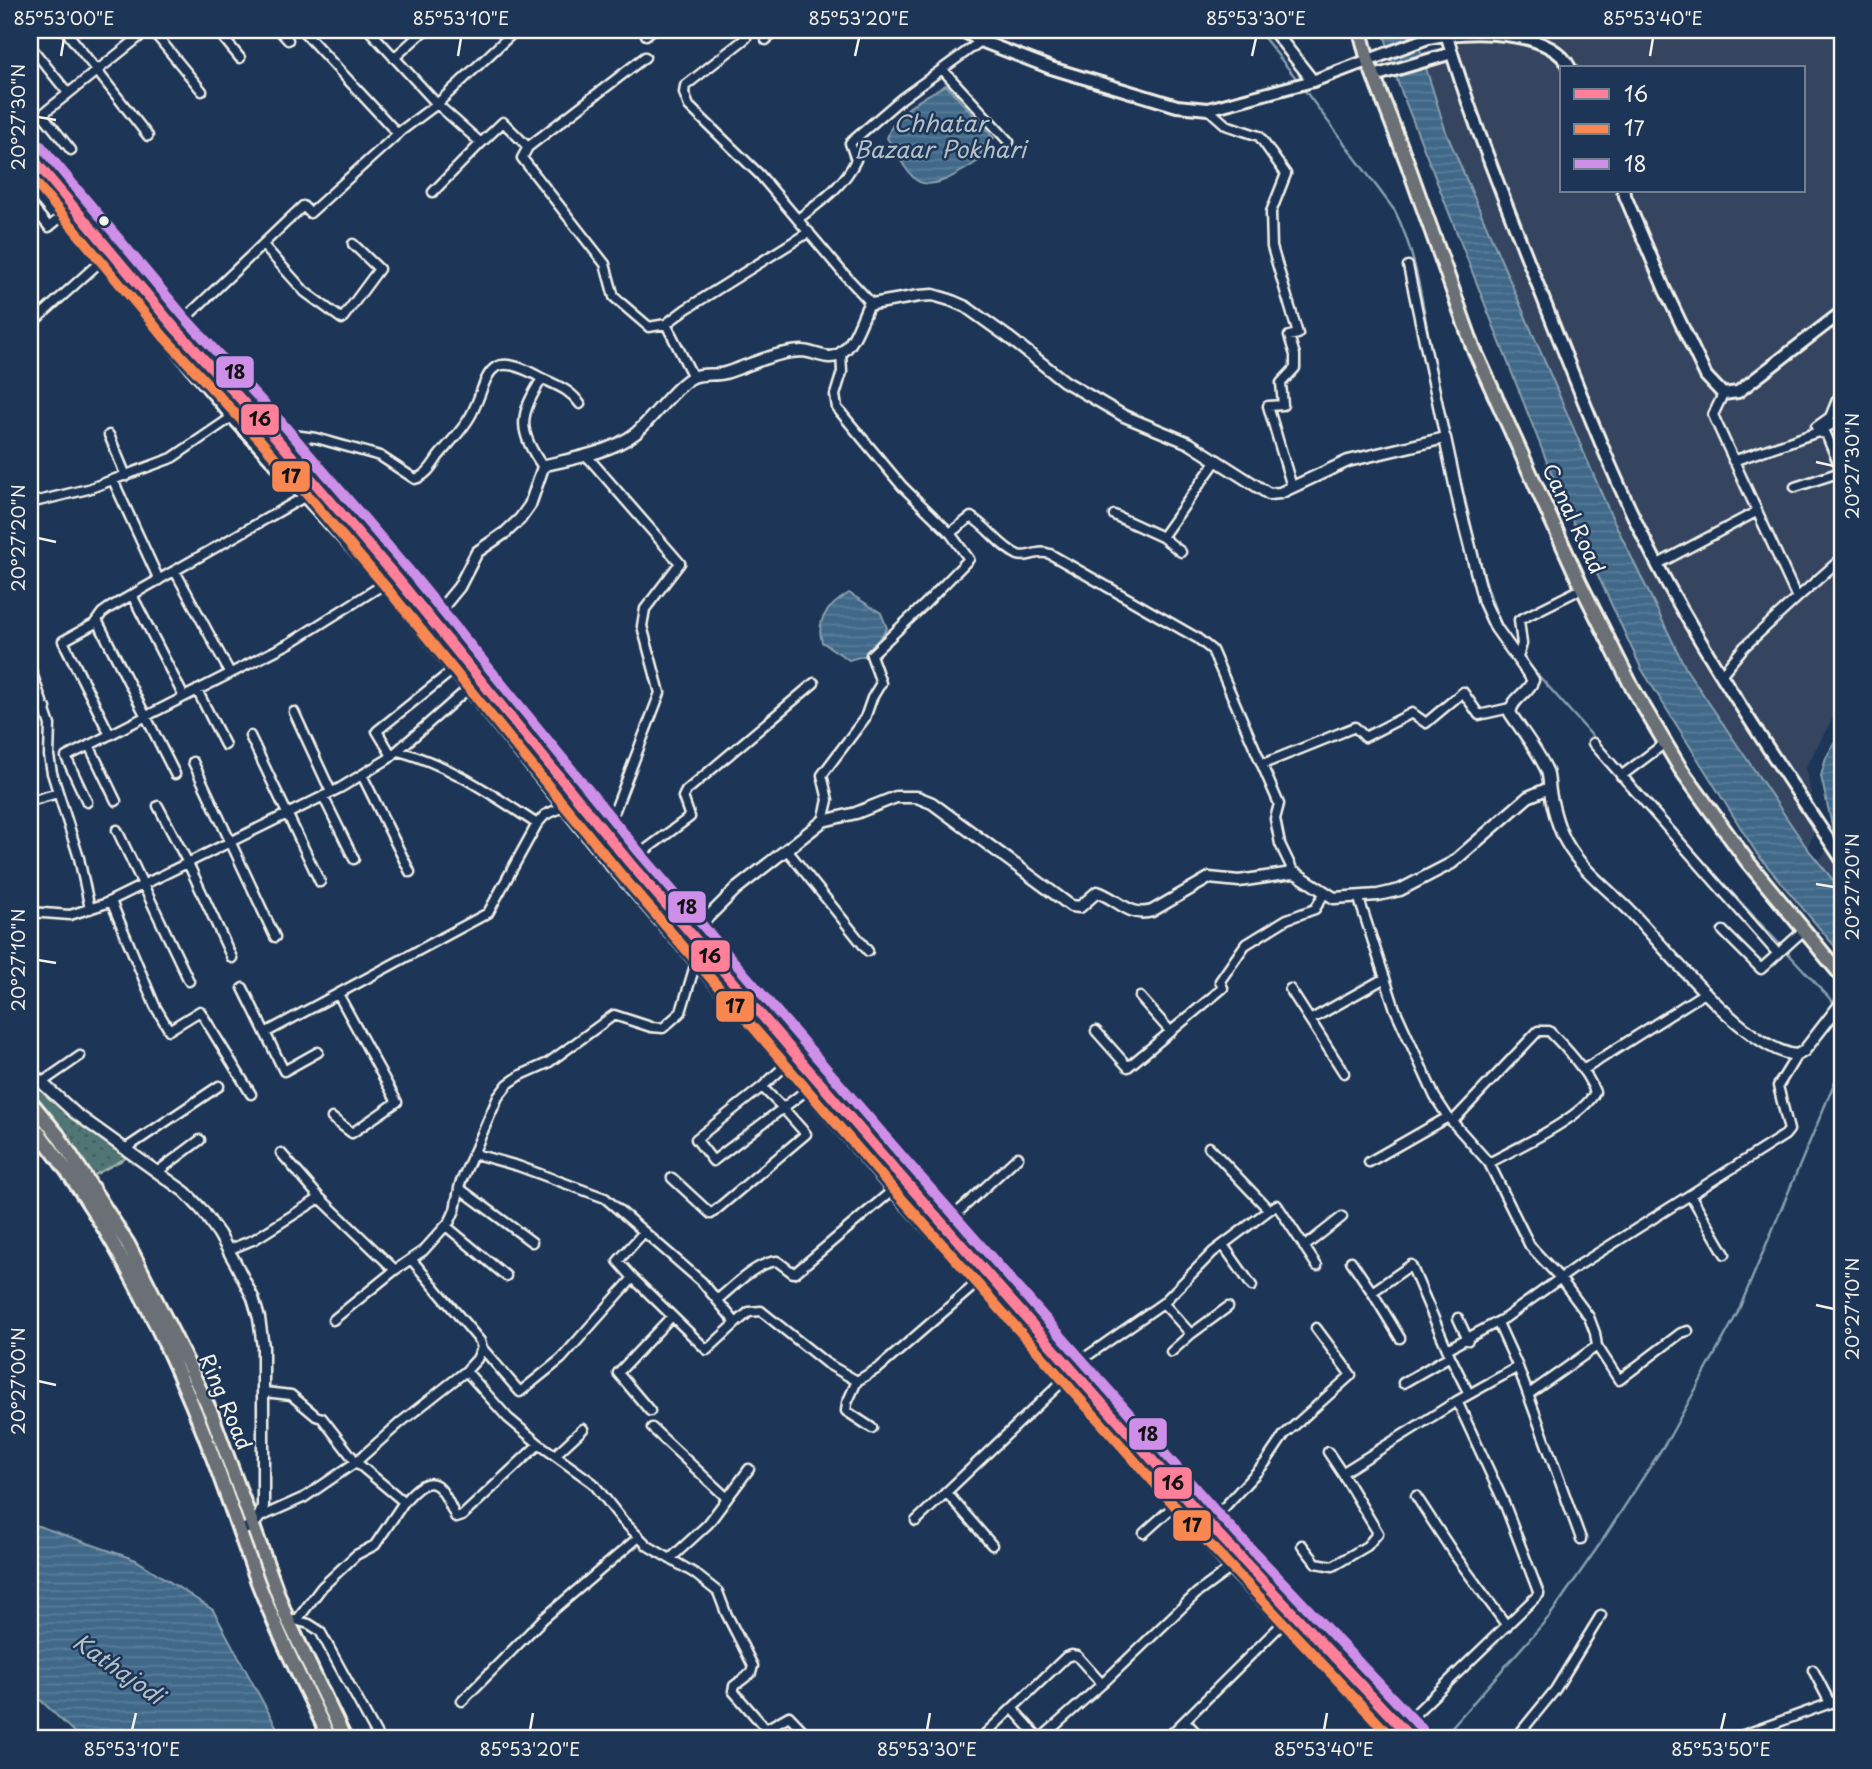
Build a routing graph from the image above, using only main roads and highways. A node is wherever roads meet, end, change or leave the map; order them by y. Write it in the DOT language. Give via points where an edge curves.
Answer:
graph roads {
  1 [pos="1360,30"];
  2 [pos="968,31"];
  3 [pos="1453,32"];
  4 [pos="1452,53"];
  5 [pos="1372,60"];
  6 [pos="1568,66"];
  7 [pos="1374,76"];
  8 [pos="30,155"];
  9 [pos="30,174"];
  10 [pos="1623,192"];
  11 [pos="1838,315"];
  12 [pos="584,807"];
  13 [pos="569,810"];
  14 [pos="1842,860"];
  15 [pos="1842,976"];
  16 [pos="30,1101"];
  17 [pos="30,1122"];
  18 [pos="251,1525"];
  19 [pos="330,1739"];
  20 [pos="345,1739"];
  21 [pos="1397,1739"];
  22 [pos="1412,1739"];
  1 -- 5 [label="main road, Canal Road"];
  2 -- 5 [label="main road" via="981,41 1051,68 1177,106 1208,110"];
  3 -- 4 [label="main road"];
  3 -- 5 [label="main road"];
  3 -- 6 [label="main road" via="1533,41 1555,51"];
  4 -- 7 [label="main road"];
  4 -- 14 [label="main road" via="1604,449 1658,564 1721,675"];
  5 -- 7 [label="main road, Canal Road"];
  7 -- 15 [label="main road, Canal Road" via="1473,347 1633,689 1680,768 1747,861"];
  8 -- 12 [label="main road" via="175,328 397,578"];
  9 -- 13 [label="main road" via="232,417 384,584"];
  10 -- 11 [label="main road" via="1706,376 1723,394 1738,392"];
  12 -- 13 [label="main road"];
  12 -- 22 [label="main road" via="1070,1368 1209,1524"];
  13 -- 21 [label="main road" via="612,866 892,1190 1231,1568"];
  16 -- 18 [label="main road, Ring Road" via="128,1244 212,1415"];
  17 -- 18 [label="main road, Ring Road" via="94,1209 132,1275"];
  18 -- 19 [label="main road, Ring Road" via="259,1584"];
  18 -- 20 [label="main road, Ring Road"];
}
